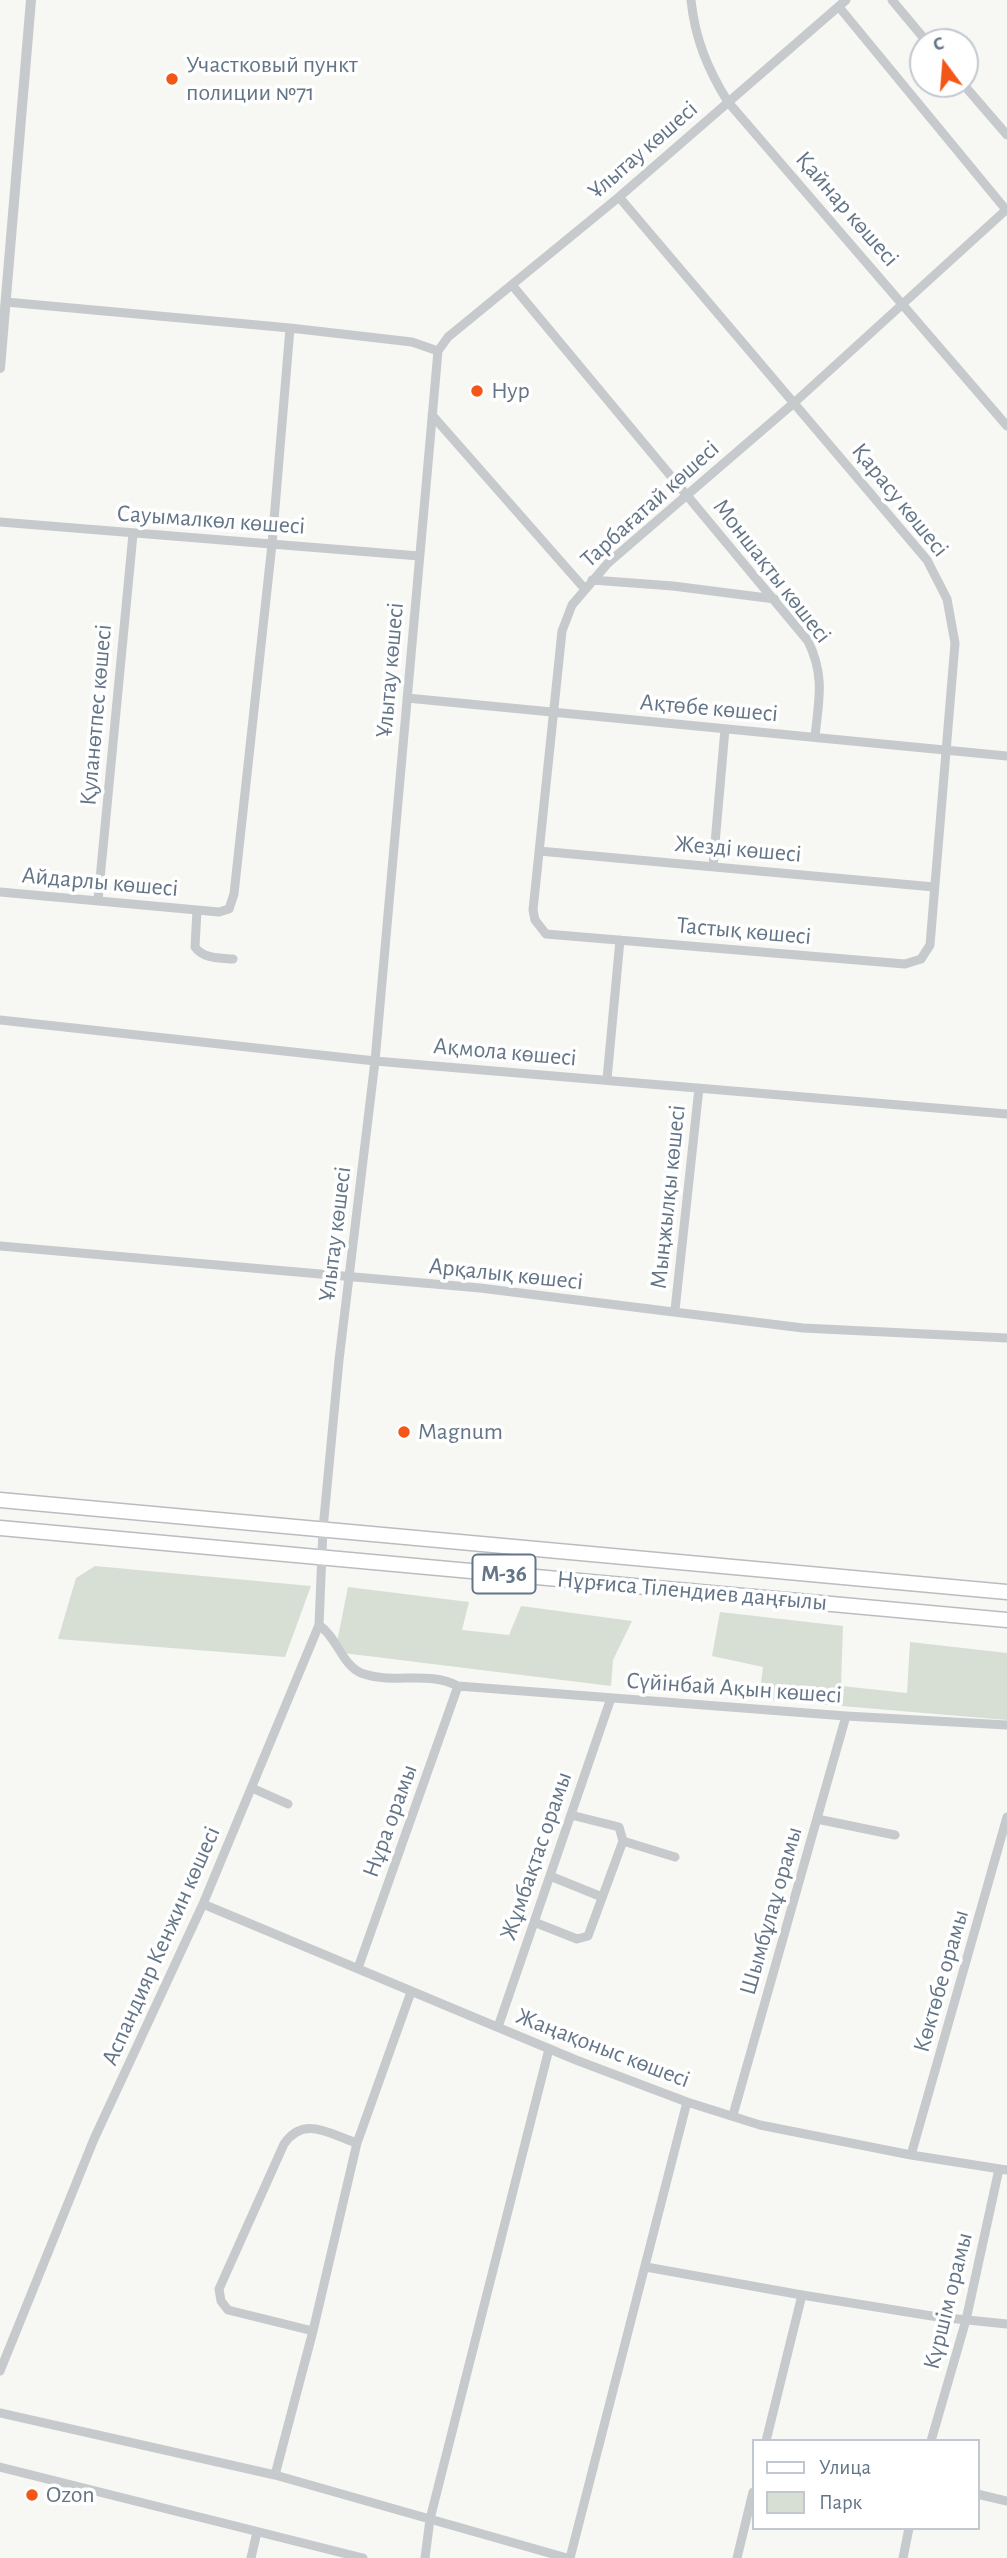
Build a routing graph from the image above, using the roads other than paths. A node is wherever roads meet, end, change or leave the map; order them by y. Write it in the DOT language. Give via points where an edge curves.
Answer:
graph roads {
  1 [pos="31,0"];
  2 [pos="691,0"];
  3 [pos="892,0"];
  4 [pos="843,3"];
  5 [pos="916,28"];
  6 [pos="975,98"];
  7 [pos="728,102"];
  8 [pos="1007,135"];
  9 [pos="619,197"];
  10 [pos="1007,210"];
  11 [pos="512,285"];
  12 [pos="6,302"];
  13 [pos="904,305"];
  14 [pos="290,328"];
  15 [pos="438,351"];
  16 [pos="0,368"];
  17 [pos="795,402"];
  18 [pos="432,415"];
  19 [pos="1007,426"];
  20 [pos="687,495"];
  21 [pos="0,522"];
  22 [pos="133,534"];
  23 [pos="272,544"];
  24 [pos="419,556"];
  25 [pos="592,580"];
  26 [pos="584,588"];
  27 [pos="775,599"];
  28 [pos="407,698"];
  29 [pos="553,713"];
  30 [pos="725,729"];
  31 [pos="815,736"];
  32 [pos="945,750"];
  33 [pos="1007,756"];
  34 [pos="539,851"];
  35 [pos="713,866"];
  36 [pos="934,887"];
  37 [pos="0,892"];
  38 [pos="98,900"];
  39 [pos="197,910"];
  40 [pos="546,934"];
  41 [pos="620,940"];
  42 [pos="930,945"];
  43 [pos="233,960"];
  44 [pos="0,1020"];
  45 [pos="375,1060"];
  46 [pos="607,1079"];
  47 [pos="699,1088"];
  48 [pos="1007,1114"];
  49 [pos="0,1246"];
  50 [pos="349,1274"];
  51 [pos="675,1310"];
  52 [pos="1007,1338"];
  53 [pos="0,1500"];
  54 [pos="0,1528"];
  55 [pos="323,1529"];
  56 [pos="322,1557"];
  57 [pos="1007,1592"];
  58 [pos="1007,1620"];
  59 [pos="319,1625"];
  60 [pos="458,1686"];
  61 [pos="611,1698"];
  62 [pos="846,1716"];
  63 [pos="1007,1725"];
  64 [pos="252,1788"];
  65 [pos="288,1804"];
  66 [pos="571,1815"];
  67 [pos="1007,1817"];
  68 [pos="817,1819"];
  69 [pos="895,1835"];
  70 [pos="623,1841"];
  71 [pos="675,1857"];
  72 [pos="550,1876"];
  73 [pos="602,1897"];
  74 [pos="203,1904"];
  75 [pos="534,1923"];
  76 [pos="358,1968"];
  77 [pos="411,1992"];
  78 [pos="498,2027"];
  79 [pos="549,2049"];
  80 [pos="688,2102"];
  81 [pos="733,2115"];
  82 [pos="357,2143"];
  83 [pos="911,2155"];
  84 [pos="1003,2169"];
  85 [pos="646,2267"];
  86 [pos="802,2295"];
  87 [pos="966,2320"];
  88 [pos="1007,2324"];
  89 [pos="313,2331"];
  90 [pos="0,2371"];
  91 [pos="0,2413"];
  92 [pos="766,2439"];
  93 [pos="932,2439"];
  94 [pos="0,2467"];
  95 [pos="275,2475"];
  96 [pos="979,2494"];
  97 [pos="752,2496"];
  98 [pos="1007,2501"];
  99 [pos="430,2519"];
  100 [pos="909,2530"];
  101 [pos="257,2532"];
  102 [pos="251,2558"];
  103 [pos="363,2558"];
  104 [pos="425,2558"];
  105 [pos="568,2558"];
  106 [pos="737,2558"];
  107 [pos="903,2558"];
  1 -- 12 [label="street"];
  2 -- 7 [label="street, Қайнар көшесі" via="700,48"];
  3 -- 5 [label="street"];
  4 -- 7 [label="street, Ұлытау көшесі"];
  4 -- 10 [label="street"];
  6 -- 8 [label="street"];
  7 -- 9 [label="street, Ұлытау көшесі"];
  7 -- 13 [label="street, Қайнар көшесі"];
  9 -- 11 [label="street, Ұлытау көшесі"];
  9 -- 17 [label="street, Қарасу көшесі"];
  10 -- 13 [label="street, Тарбағатай көшесі"];
  11 -- 15 [label="street, Ұлытау көшесі" via="448,337"];
  11 -- 20 [label="street, Моншақты көшесі"];
  12 -- 14 [label="street"];
  12 -- 16 [label="street"];
  13 -- 17 [label="street, Тарбағатай көшесі"];
  13 -- 19 [label="street, Қайнар көшесі"];
  14 -- 15 [label="street" via="412,342"];
  14 -- 23 [label="street"];
  15 -- 18 [label="street, Ұлытау көшесі"];
  17 -- 20 [label="street, Тарбағатай көшесі"];
  17 -- 32 [label="street, Қарасу көшесі" via="927,560 940,582 955,643"];
  18 -- 24 [label="street, Ұлытау көшесі"];
  18 -- 26 [label="street"];
  20 -- 25 [label="street, Тарбағатай көшесі"];
  20 -- 27 [label="street, Моншақты көшесі"];
  21 -- 22 [label="street, Сауымалкөл көшесі"];
  22 -- 23 [label="street, Сауымалкөл көшесі"];
  22 -- 38 [label="street, Қуланөтпес көшесі"];
  23 -- 24 [label="street, Сауымалкөл көшесі"];
  23 -- 39 [label="street, Айдарлы көшесі" via="233,894 229,909"];
  24 -- 28 [label="street, Ұлытау көшесі"];
  25 -- 26 [label="street, Тарбағатай көшесі"];
  25 -- 27 [label="street"];
  26 -- 29 [label="street, Тарбағатай көшесі" via="562,631"];
  27 -- 31 [label="street, Моншақты көшесі" via="808,640 820,664"];
  28 -- 29 [label="street, Ақтөбе көшесі"];
  28 -- 45 [label="street, Ұлытау көшесі"];
  29 -- 30 [label="street, Ақтөбе көшесі"];
  29 -- 34 [label="street, Тарбағатай көшесі"];
  30 -- 31 [label="street, Ақтөбе көшесі"];
  30 -- 35 [label="street"];
  31 -- 32 [label="street, Ақтөбе көшесі"];
  32 -- 33 [label="street, Ақтөбе көшесі"];
  32 -- 36 [label="street, Қарасу көшесі"];
  34 -- 35 [label="street, Жезді көшесі"];
  34 -- 40 [label="street, Тарбағатай көшесі" via="533,911"];
  35 -- 36 [label="street, Жезді көшесі"];
  36 -- 42 [label="street, Қарасу көшесі"];
  37 -- 38 [label="street, Айдарлы көшесі"];
  38 -- 39 [label="street, Айдарлы көшесі"];
  39 -- 43 [label="street, Айдарлы көшесі" via="198,952"];
  40 -- 41 [label="street, Тастық көшесі"];
  41 -- 42 [label="street, Тастық көшесі" via="905,964 921,959"];
  41 -- 46 [label="street"];
  44 -- 45 [label="street, Ақмола көшесі"];
  45 -- 46 [label="street, Ақмола көшесі"];
  45 -- 50 [label="street, Ұлытау көшесі"];
  46 -- 47 [label="street, Ақмола көшесі"];
  47 -- 48 [label="street, Ақмола көшесі"];
  47 -- 51 [label="street, Мыңжылқы көшесі"];
  49 -- 50 [label="street, Арқалық көшесі"];
  50 -- 51 [label="street, Арқалық көшесі"];
  50 -- 55 [label="street, Ұлытау көшесі"];
  51 -- 52 [label="street, Арқалық көшесі" via="803,1328"];
  53 -- 55 [label="main road, Нұрғиса Тілендиев даңғылы / M-36"];
  54 -- 56 [label="main road, Нұрғиса Тілендиев даңғылы / M-36"];
  55 -- 56 [label="street, Аспандияр Кенжин көшесі"];
  55 -- 57 [label="main road, Нұрғиса Тілендиев даңғылы / M-36"];
  56 -- 58 [label="main road, Нұрғиса Тілендиев даңғылы / M-36"];
  56 -- 59 [label="street, Аспандияр Кенжин көшесі"];
  59 -- 60 [label="street, Сүйінбай Ақын көшесі" via="362,1674 439,1678"];
  59 -- 64 [label="street, Аспандияр Кенжин көшесі"];
  60 -- 61 [label="street, Сүйінбай Ақын көшесі"];
  60 -- 76 [label="street, Нұра орамы"];
  61 -- 62 [label="street, Сүйінбай Ақын көшесі"];
  61 -- 66 [label="street, Жұмбақтас орамы"];
  62 -- 63 [label="street, Сүйінбай Ақын көшесі"];
  62 -- 68 [label="street, Шымбұлаұ орамы"];
  64 -- 65 [label="street"];
  64 -- 74 [label="street, Аспандияр Кенжин көшесі"];
  66 -- 70 [label="street" via="619,1827"];
  66 -- 72 [label="street, Жұмбақтас орамы"];
  67 -- 83 [label="street, Көктөбе орамы"];
  68 -- 69 [label="street"];
  68 -- 81 [label="street, Шымбұлаұ орамы"];
  70 -- 71 [label="street"];
  70 -- 73 [label="street"];
  72 -- 73 [label="street"];
  72 -- 75 [label="street, Жұмбақтас орамы"];
  73 -- 75 [label="street" via="588,1936 583,1938"];
  74 -- 76 [label="street, Жаңақоныс көшесі"];
  74 -- 90 [label="street, Аспандияр Кенжин көшесі" via="94,2139"];
  75 -- 78 [label="street, Жұмбақтас орамы"];
  76 -- 77 [label="street, Жаңақоныс көшесі"];
  77 -- 78 [label="street, Жаңақоныс көшесі"];
  77 -- 82 [label="street"];
  78 -- 79 [label="street, Жаңақоныс көшесі"];
  79 -- 80 [label="street, Жаңақоныс көшесі"];
  79 -- 99 [label="street"];
  80 -- 81 [label="street, Жаңақоныс көшесі"];
  80 -- 85 [label="street"];
  81 -- 83 [label="street, Жаңақоныс көшесі"];
  82 -- 89 [label="street"];
  82 -- 89 [label="street" via="306,2127 293,2131 219,2288 221,2301 229,2310"];
  83 -- 84 [label="street, Жаңақоныс көшесі"];
  84 -- 87 [label="street, Күршім орамы"];
  85 -- 86 [label="street"];
  85 -- 105 [label="street"];
  86 -- 87 [label="street"];
  86 -- 92 [label="street"];
  87 -- 88 [label="street"];
  87 -- 93 [label="street, Күршім орамы"];
  89 -- 95 [label="street"];
  91 -- 95 [label="street"];
  94 -- 101 [label="street"];
  95 -- 99 [label="street"];
  96 -- 98 [label="street"];
  97 -- 106 [label="street"];
  99 -- 104 [label="street"];
  99 -- 105 [label="street"];
  100 -- 107 [label="street"];
  101 -- 102 [label="street"];
  101 -- 103 [label="street"];
}
